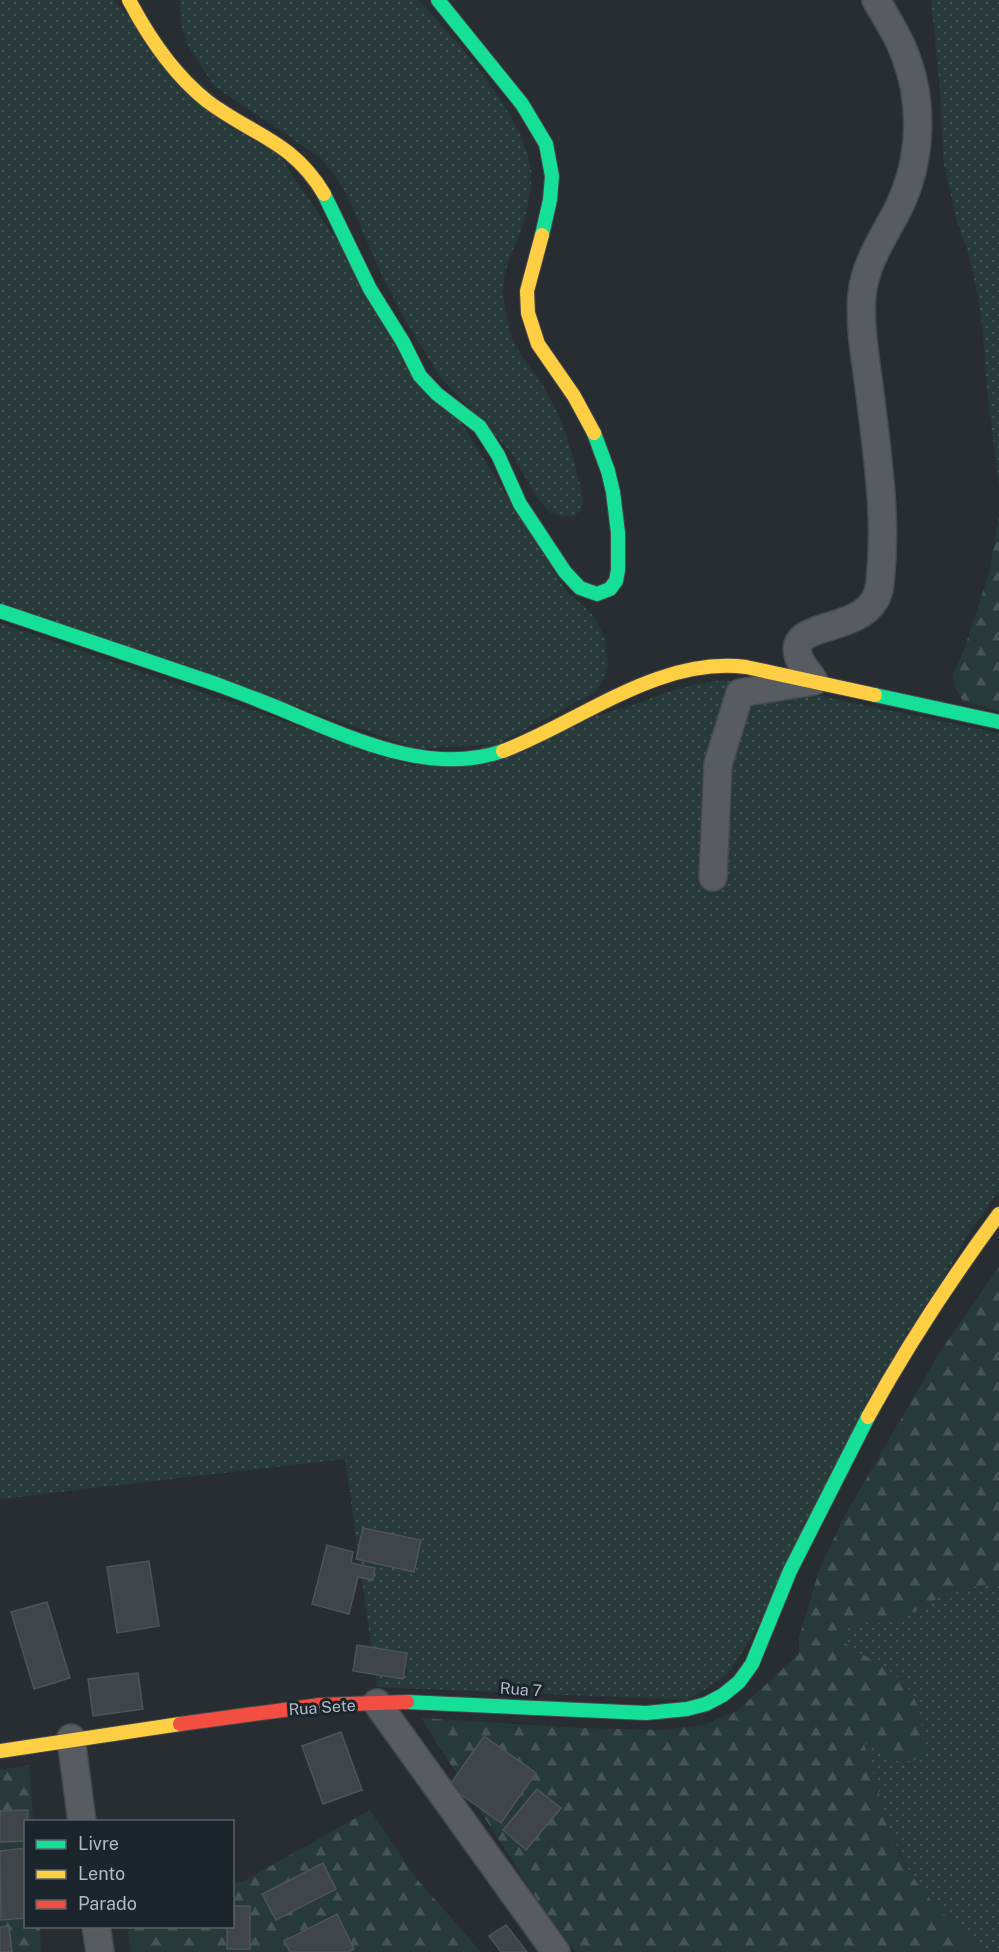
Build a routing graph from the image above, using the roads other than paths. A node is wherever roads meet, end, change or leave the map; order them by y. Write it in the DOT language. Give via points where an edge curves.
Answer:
graph roads {
  1 [pos="129,0"];
  2 [pos="438,0"];
  3 [pos="454,0"];
  4 [pos="876,0"];
  5 [pos="467,33"];
  6 [pos="0,611"];
  7 [pos="814,681"];
  8 [pos="999,722"];
  9 [pos="713,877"];
  10 [pos="999,1214"];
  11 [pos="377,1703"];
  12 [pos="71,1738"];
  13 [pos="0,1751"];
  14 [pos="82,1820"];
  15 [pos="96,1928"];
  16 [pos="100,1952"];
  17 [pos="556,1952"];
  1 -- 5 [label="street" via="149,37 178,75 208,102 282,146 303,164 323,190 374,297 422,378 433,392 458,407 480,428 502,462 521,504 575,585 603,594 616,582 618,571 609,471 596,434 574,395 541,351 527,312 527,283 551,204 549,153 524,106"];
  2 -- 5 [label="street"];
  3 -- 5 [label="street"];
  4 -- 7 [label="street" via="904,53 914,86 918,120 911,178 873,256 862,295 862,338 881,485 882,566 879,591 862,614 801,638 799,657"];
  6 -- 7 [label="street" via="246,695 385,751 449,760 476,760 499,753 618,696 703,666 729,665"];
  7 -- 8 [label="street"];
  7 -- 9 [label="street" via="740,693 718,764"];
  10 -- 11 [label="street, Rua 7" via="965,1257 883,1390 777,1598 758,1648 741,1679 723,1695 700,1706 663,1713 471,1702"];
  11 -- 12 [label="street, Rua Sete" via="321,1705"];
  11 -- 17 [label="street, Rua Sete"];
  12 -- 13 [label="street, Rua Sete"];
  12 -- 14 [label="street"];
  15 -- 16 [label="street"];
}
